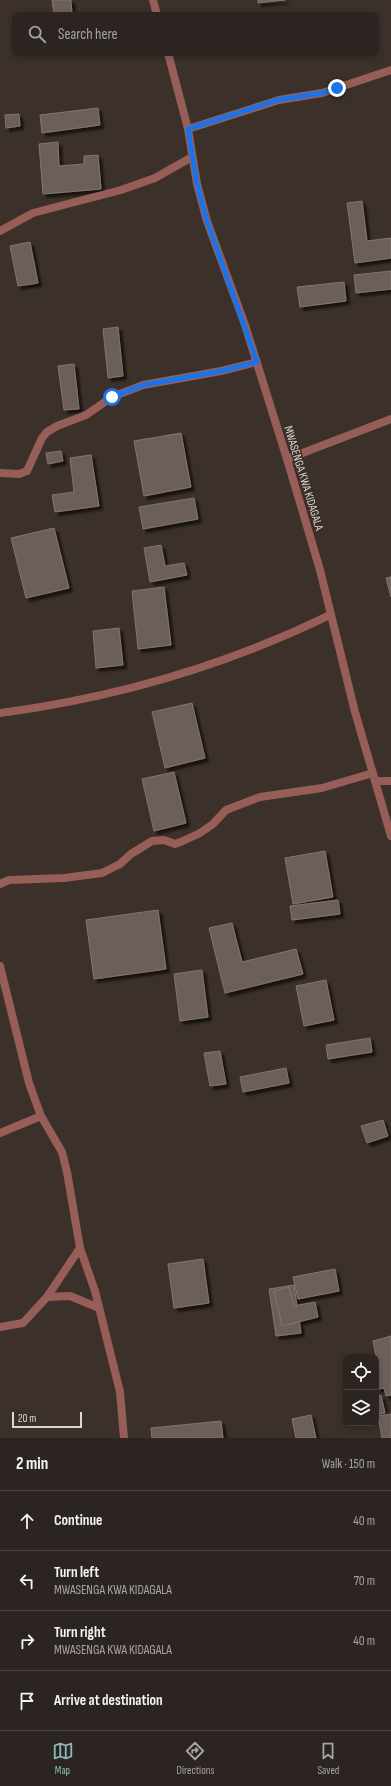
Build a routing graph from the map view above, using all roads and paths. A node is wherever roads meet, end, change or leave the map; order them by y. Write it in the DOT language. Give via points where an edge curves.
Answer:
graph roads {
  1 [pos="153,0"];
  2 [pos="156,12"];
  3 [pos="169,56"];
  4 [pos="391,70"];
  5 [pos="188,129"];
  6 [pos="192,156"];
  7 [pos="0,231"];
  8 [pos="257,362"];
  9 [pos="391,419"];
  10 [pos="287,459"];
  11 [pos="0,473"];
  12 [pos="330,615"];
  13 [pos="0,713"];
  14 [pos="373,773"];
  15 [pos="391,780"];
  16 [pos="376,782"];
  17 [pos="391,836"];
  18 [pos="0,884"];
  19 [pos="0,966"];
  20 [pos="41,1116"];
  21 [pos="0,1133"];
  22 [pos="80,1248"];
  23 [pos="48,1297"];
  24 [pos="99,1308"];
  25 [pos="0,1327"];
  26 [pos="124,1438"];
  1 -- 2 [label="street"];
  3 -- 5 [label="street, MWASENGA KWA KIDAGALA"];
  4 -- 5 [label="street" via="322,93 278,100"];
  5 -- 6 [label="street, MWASENGA KWA KIDAGALA"];
  6 -- 7 [label="street" via="155,178 121,190 33,213"];
  6 -- 8 [label="street, MWASENGA KWA KIDAGALA" via="207,221"];
  8 -- 10 [label="street, MWASENGA KWA KIDAGALA"];
  8 -- 11 [label="street" via="143,385 112,397 86,415 47,432 27,471 20,474"];
  9 -- 10 [label="street"];
  10 -- 12 [label="street, MWASENGA KWA KIDAGALA" via="320,570"];
  12 -- 13 [label="street" via="302,629 157,682 44,708"];
  12 -- 14 [label="street, MWASENGA KWA KIDAGALA"];
  14 -- 16 [label="street, MWASENGA KWA KIDAGALA"];
  14 -- 18 [label="street" via="322,788 260,797 226,810 213,824 183,841 175,844 164,840 152,841 120,864 102,873 64,878 9,880"];
  15 -- 16 [label="street"];
  16 -- 17 [label="street, MWASENGA KWA KIDAGALA"];
  19 -- 20 [label="street" via="29,1083"];
  20 -- 21 [label="street"];
  20 -- 22 [label="street" via="62,1152"];
  22 -- 23 [label="street"];
  22 -- 24 [label="street"];
  23 -- 24 [label="street" via="70,1296"];
  23 -- 25 [label="street" via="22,1323"];
  24 -- 26 [label="street" via="120,1392"];
}
